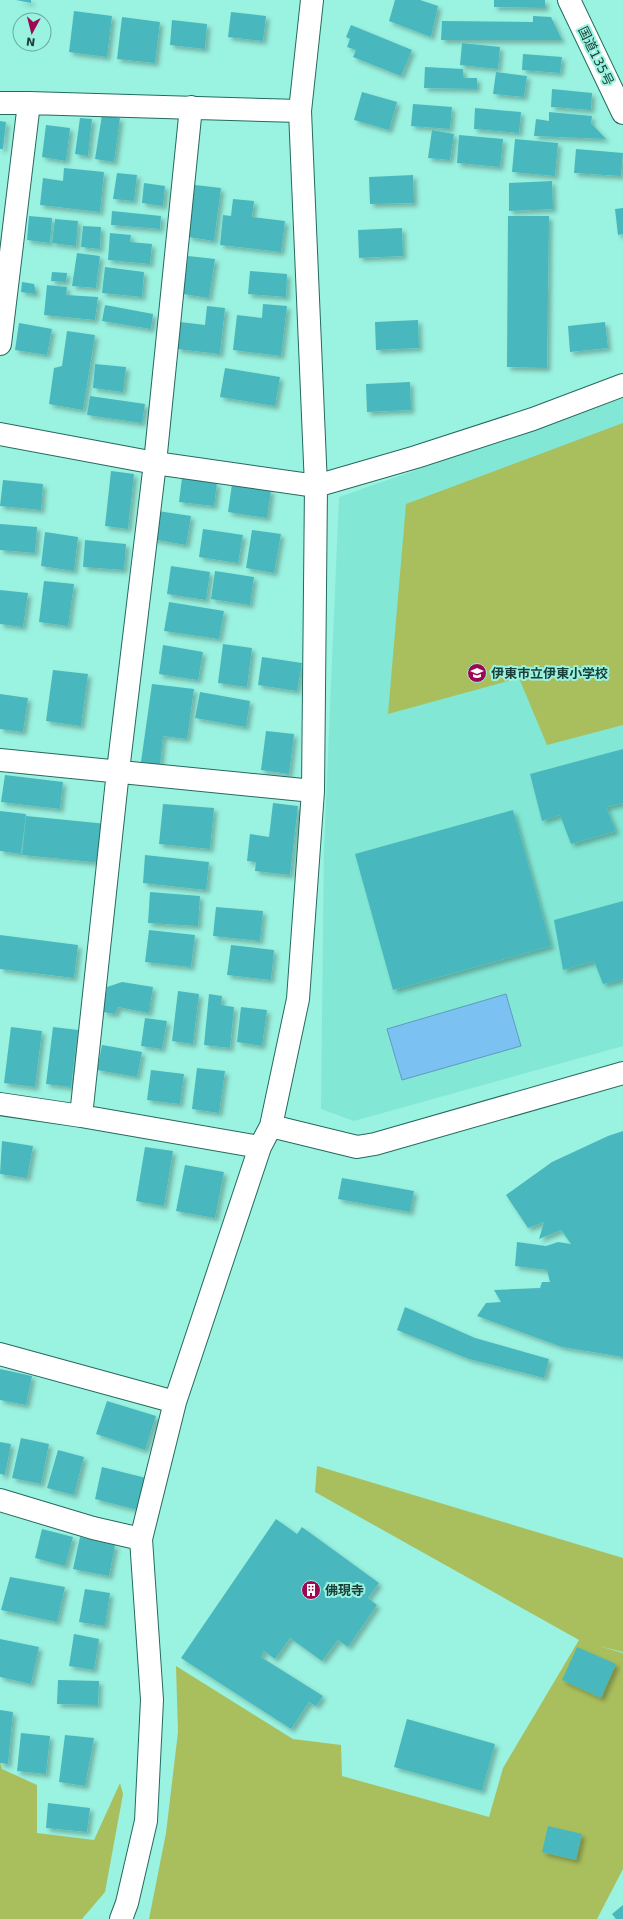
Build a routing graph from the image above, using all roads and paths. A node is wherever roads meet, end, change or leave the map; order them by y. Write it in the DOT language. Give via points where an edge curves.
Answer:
graph roads {
  1 [pos="312,0"];
  2 [pos="569,0"];
  3 [pos="0,102"];
  4 [pos="29,103"];
  5 [pos="191,107"];
  6 [pos="300,111"];
  7 [pos="623,112"];
  8 [pos="0,344"];
  9 [pos="623,385"];
  10 [pos="0,434"];
  11 [pos="155,463"];
  12 [pos="316,486"];
  13 [pos="0,760"];
  14 [pos="118,771"];
  15 [pos="313,791"];
  16 [pos="623,1073"];
  17 [pos="0,1104"];
  18 [pos="81,1116"];
  19 [pos="271,1126"];
  20 [pos="260,1147"];
  21 [pos="0,1354"];
  22 [pos="175,1402"];
  23 [pos="0,1500"];
  24 [pos="141,1539"];
  25 [pos="121,1919"];
  1 -- 6 [label="main road"];
  2 -- 7 [label="main road, 国道135号"];
  3 -- 4 [label="main road"];
  4 -- 5 [label="main road"];
  4 -- 8 [label="main road"];
  5 -- 6 [label="main road"];
  5 -- 11 [label="main road"];
  6 -- 12 [label="main road"];
  9 -- 12 [label="main road" via="533,419"];
  10 -- 11 [label="main road"];
  11 -- 12 [label="main road"];
  11 -- 14 [label="main road"];
  12 -- 15 [label="main road"];
  13 -- 14 [label="main road"];
  14 -- 15 [label="main road"];
  14 -- 18 [label="main road"];
  15 -- 19 [label="main road" via="298,999"];
  16 -- 19 [label="main road" via="376,1144 357,1147"];
  17 -- 18 [label="main road"];
  18 -- 20 [label="main road"];
  19 -- 20 [label="main road"];
  20 -- 22 [label="main road"];
  21 -- 22 [label="main road"];
  22 -- 24 [label="main road"];
  23 -- 24 [label="main road" via="93,1528"];
  24 -- 25 [label="main road" via="152,1700 146,1822"];
}
